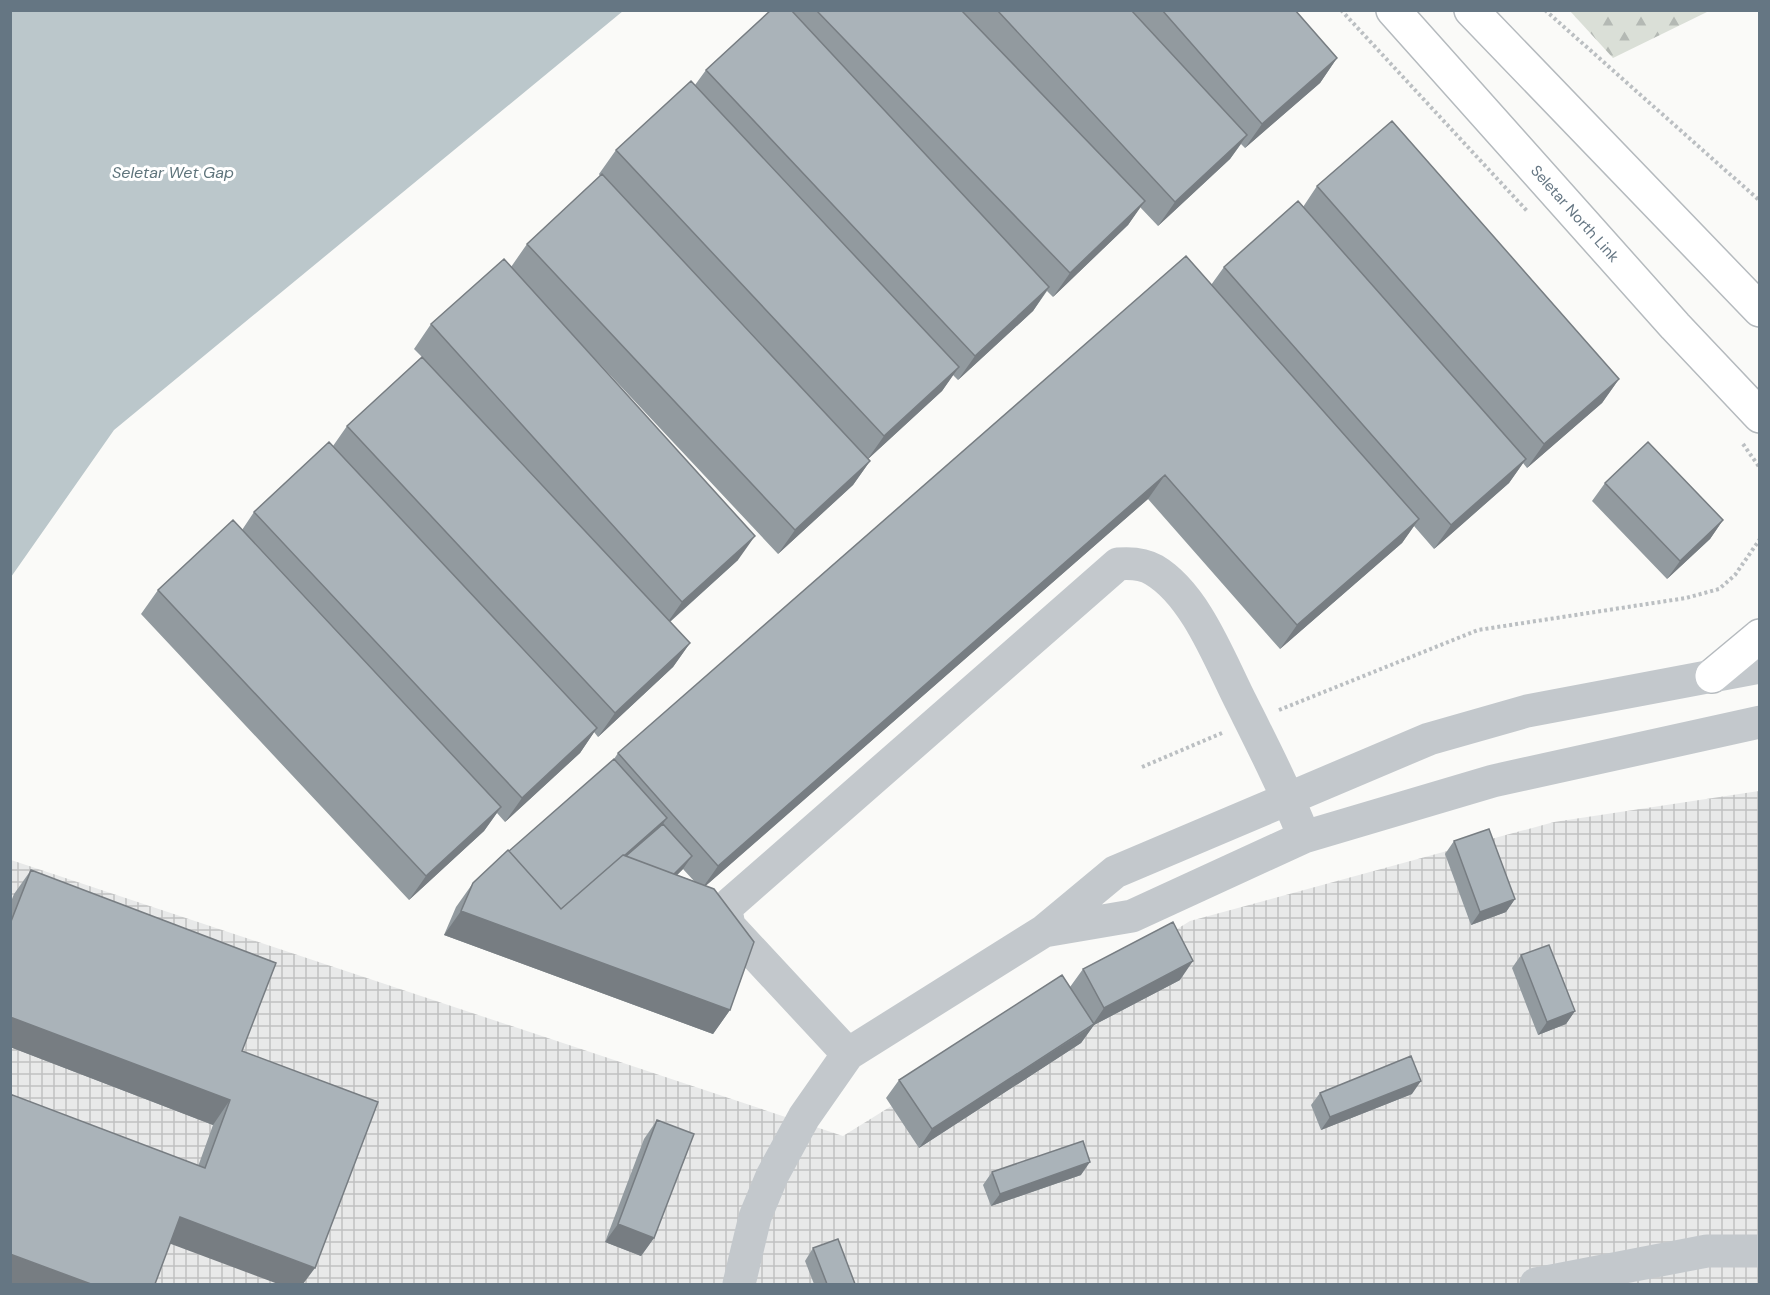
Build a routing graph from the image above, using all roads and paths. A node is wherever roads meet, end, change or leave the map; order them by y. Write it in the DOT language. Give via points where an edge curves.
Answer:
graph roads {
  1 [pos="1393,10"];
  2 [pos="1471,10"];
  3 [pos="1545,10"];
  4 [pos="1760,201"];
  5 [pos="1760,310"];
  6 [pos="1760,416"];
  7 [pos="1760,539"];
  8 [pos="1760,636"];
  9 [pos="1760,667"];
  10 [pos="1712,676"];
  11 [pos="1250,721"];
  12 [pos="1760,722"];
  13 [pos="1142,767"];
  14 [pos="1288,797"];
  15 [pos="1304,837"];
  16 [pos="1044,931"];
  17 [pos="848,1054"];
  18 [pos="1760,1251"];
  19 [pos="739,1284"];
  20 [pos="1536,1284"];
  1 -- 6 [label="main road, Seletar North Link"];
  2 -- 5 [label="main road"];
  3 -- 4 [label="path"];
  7 -- 11 [label="path" via="1735,575 1719,589 1686,598 1478,630"];
  8 -- 10 [label="main road"];
  9 -- 10 [label="lane"];
  10 -- 14 [label="lane" via="1527,711 1461,729"];
  11 -- 13 [label="path"];
  11 -- 14 [label="lane"];
  11 -- 17 [label="lane" via="1202,624 1184,598 1153,569 1118,564 726,910 729,926"];
  12 -- 15 [label="lane" via="1493,781"];
  14 -- 15 [label="lane"];
  14 -- 16 [label="lane" via="1115,872"];
  15 -- 16 [label="lane" via="1132,916"];
  16 -- 17 [label="lane"];
  17 -- 19 [label="lane" via="804,1118 772,1176 755,1217"];
  18 -- 20 [label="lane" via="1707,1251"];
}
